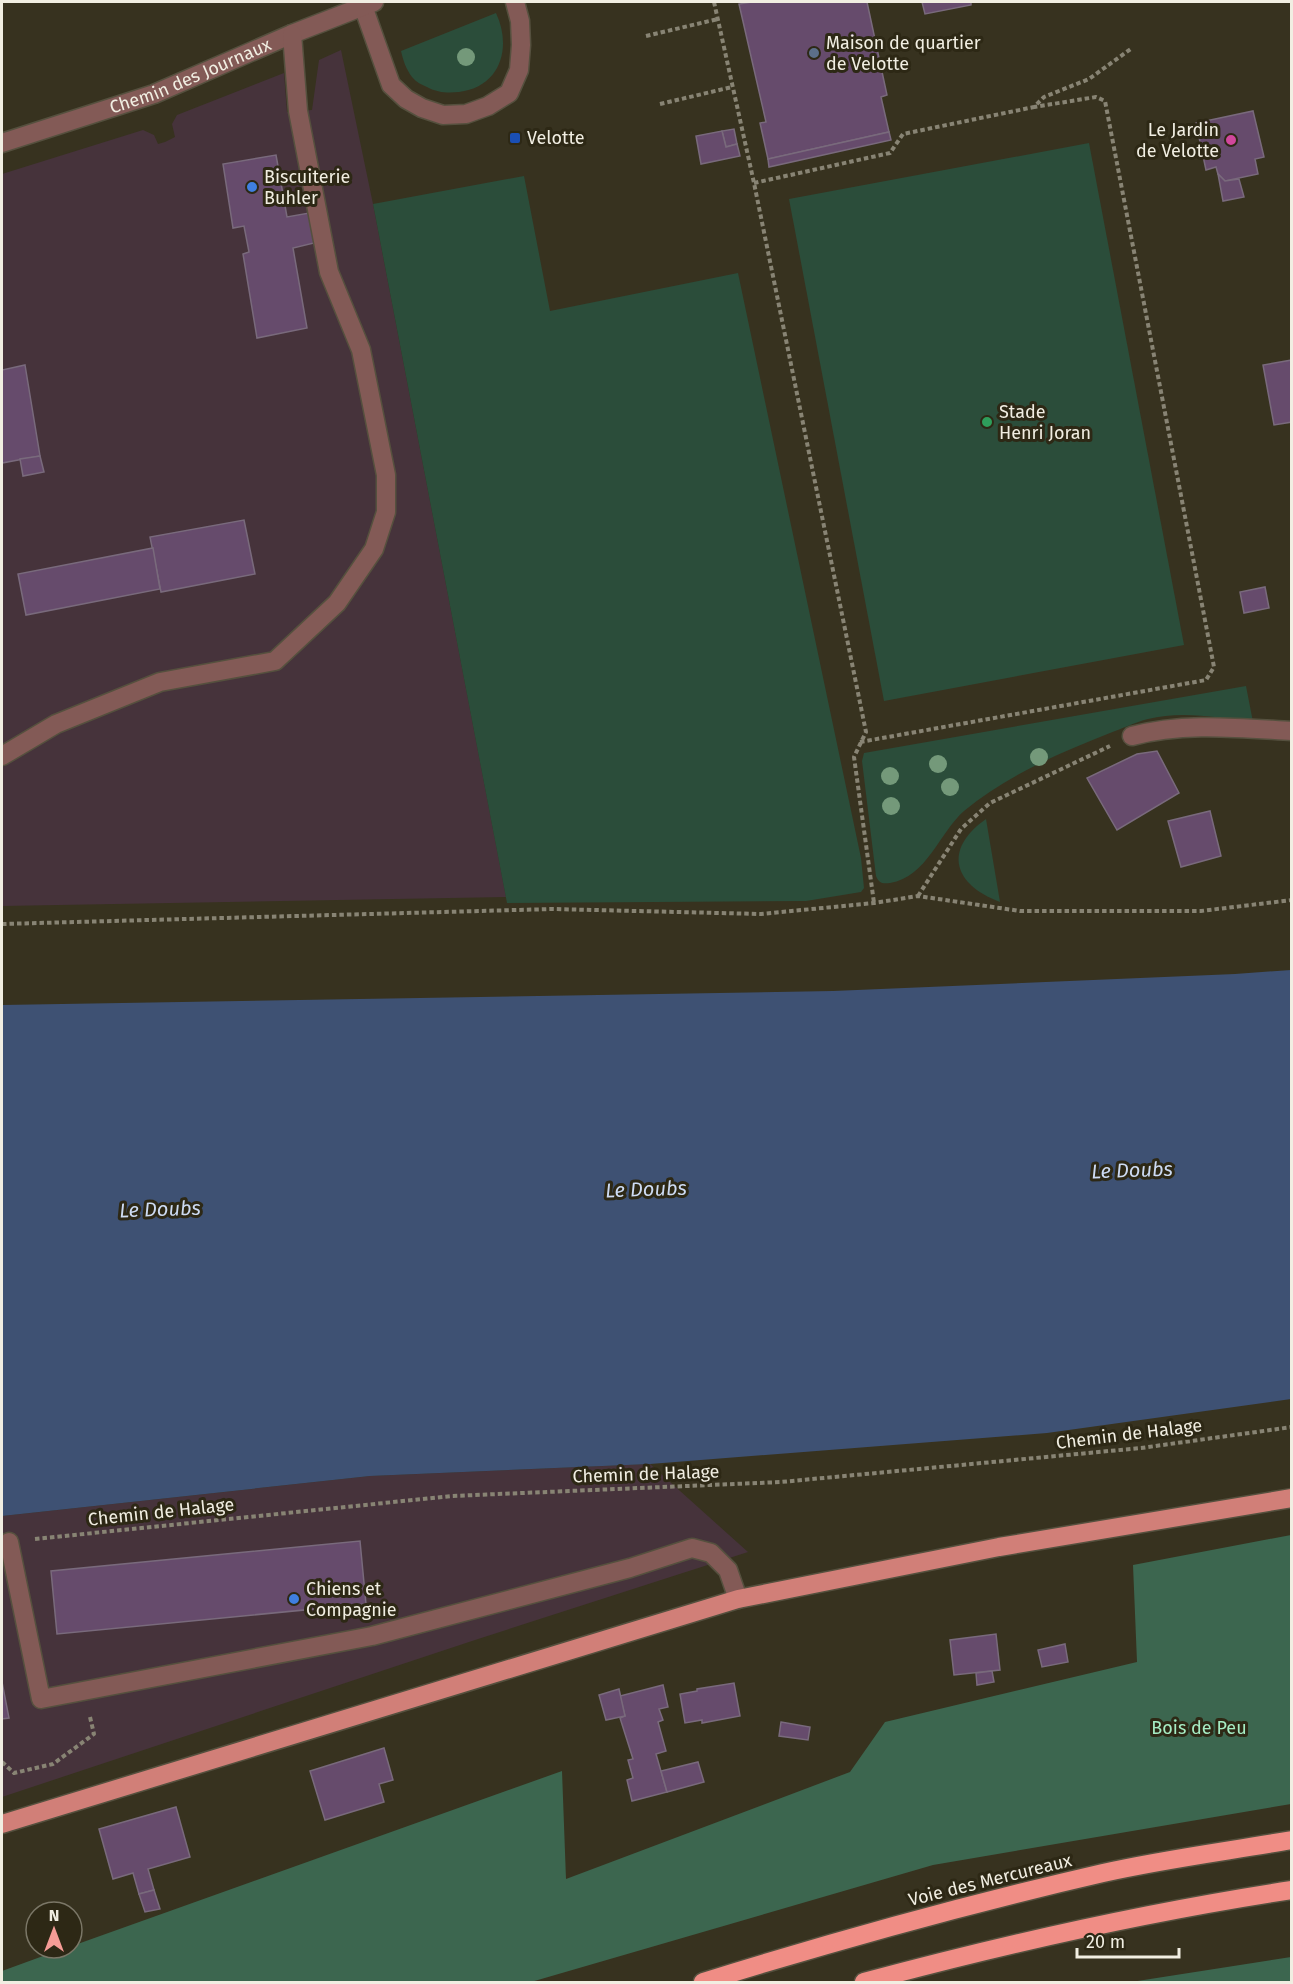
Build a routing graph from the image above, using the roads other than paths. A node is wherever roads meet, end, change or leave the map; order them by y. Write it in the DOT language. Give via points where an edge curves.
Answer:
graph roads {
  1 [pos="515,2"];
  2 [pos="368,4"];
  3 [pos="292,34"];
  4 [pos="2,143"];
  5 [pos="1292,731"];
  6 [pos="1132,736"];
  7 [pos="2,756"];
  8 [pos="1292,1498"];
  9 [pos="9,1542"];
  10 [pos="738,1599"];
  11 [pos="2,1824"];
  12 [pos="1292,1840"];
  13 [pos="1292,1890"];
  14 [pos="704,1983"];
  15 [pos="864,1983"];
  1 -- 2 [label="street" via="520,21 519,70 508,93 466,114 443,115 414,104 391,85"];
  2 -- 3 [label="street, Chemin des Journaux"];
  3 -- 4 [label="street, Chemin des Journaux" via="154,94"];
  3 -- 7 [label="street" via="298,111 329,272 361,350 386,475 386,512 374,549 337,603 275,661 160,682 56,724"];
  5 -- 6 [label="street" via="1183,728 1157,729"];
  8 -- 10 [label="main road" via="999,1547"];
  9 -- 10 [label="street" via="41,1699 372,1636 692,1548 711,1553 728,1570"];
  10 -- 11 [label="main road"];
  12 -- 14 [label="highway, Voie des Mercureaux" via="1094,1875 898,1924"];
  13 -- 15 [label="highway" via="1048,1935"];
}
